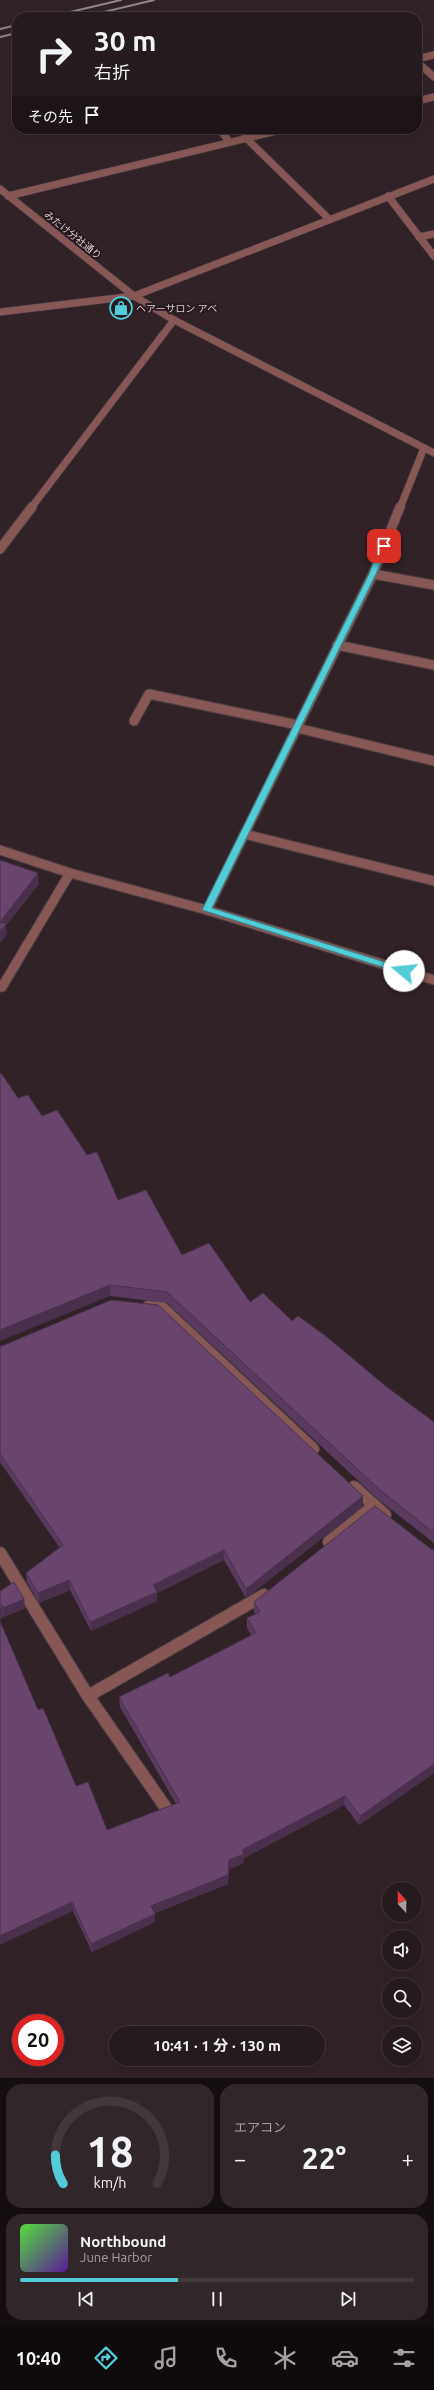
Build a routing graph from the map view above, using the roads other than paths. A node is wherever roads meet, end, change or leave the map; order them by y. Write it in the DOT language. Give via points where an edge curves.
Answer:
graph roads {
  1 [pos="434,55"];
  2 [pos="422,59"];
  3 [pos="422,65"];
  4 [pos="434,77"];
  5 [pos="434,97"];
  6 [pos="422,100"];
  7 [pos="223,134"];
  8 [pos="260,134"];
  9 [pos="245,137"];
  10 [pos="229,141"];
  11 [pos="434,179"];
  12 [pos="0,189"];
  13 [pos="8,196"];
  14 [pos="388,196"];
  15 [pos="329,219"];
  16 [pos="434,234"];
  17 [pos="419,237"];
  18 [pos="434,256"];
  19 [pos="134,296"];
  20 [pos="0,312"];
  21 [pos="174,320"];
  22 [pos="424,448"];
  23 [pos="434,452"];
  24 [pos="0,549"];
  25 [pos="373,574"];
  26 [pos="434,585"];
  27 [pos="337,645"];
  28 [pos="434,665"];
  29 [pos="134,721"];
  30 [pos="297,727"];
  31 [pos="434,762"];
  32 [pos="244,834"];
  33 [pos="0,850"];
  34 [pos="70,873"];
  35 [pos="434,881"];
  36 [pos="207,910"];
  37 [pos="434,980"];
  38 [pos="0,987"];
  39 [pos="140,1306"];
  40 [pos="322,1458"];
  41 [pos="345,1479"];
  42 [pos="374,1506"];
  43 [pos="392,1520"];
  44 [pos="321,1549"];
  45 [pos="0,1553"];
  46 [pos="273,1588"];
  47 [pos="88,1696"];
  48 [pos="166,1808"];
  1 -- 2 [label="street"];
  3 -- 4 [label="street"];
  5 -- 6 [label="street"];
  7 -- 10 [label="street"];
  8 -- 9 [label="street"];
  9 -- 10 [label="street"];
  9 -- 15 [label="street"];
  10 -- 13 [label="street"];
  11 -- 14 [label="street"];
  12 -- 13 [label="street, みたけ分社通り"];
  13 -- 19 [label="street, みたけ分社通り"];
  14 -- 15 [label="street"];
  14 -- 17 [label="street"];
  15 -- 19 [label="street"];
  16 -- 17 [label="street"];
  17 -- 18 [label="street"];
  19 -- 20 [label="street"];
  19 -- 21 [label="street, みたけ分社通り"];
  21 -- 22 [label="street, みたけ分社通り" via="325,395"];
  21 -- 24 [label="street"];
  22 -- 23 [label="street, みたけ分社通り"];
  22 -- 25 [label="street"];
  25 -- 26 [label="street"];
  25 -- 27 [label="street"];
  27 -- 28 [label="street"];
  27 -- 30 [label="street"];
  29 -- 30 [label="street" via="149,694"];
  30 -- 31 [label="street"];
  30 -- 32 [label="street"];
  32 -- 35 [label="street"];
  32 -- 36 [label="street"];
  33 -- 34 [label="street"];
  34 -- 36 [label="street"];
  34 -- 38 [label="street" via="2,988"];
  36 -- 37 [label="street"];
  39 -- 40 [label="street" via="162,1308"];
  41 -- 42 [label="street"];
  42 -- 43 [label="street"];
  42 -- 44 [label="street"];
  45 -- 47 [label="street"];
  46 -- 47 [label="street" via="256,1602"];
  47 -- 48 [label="street"];
}
